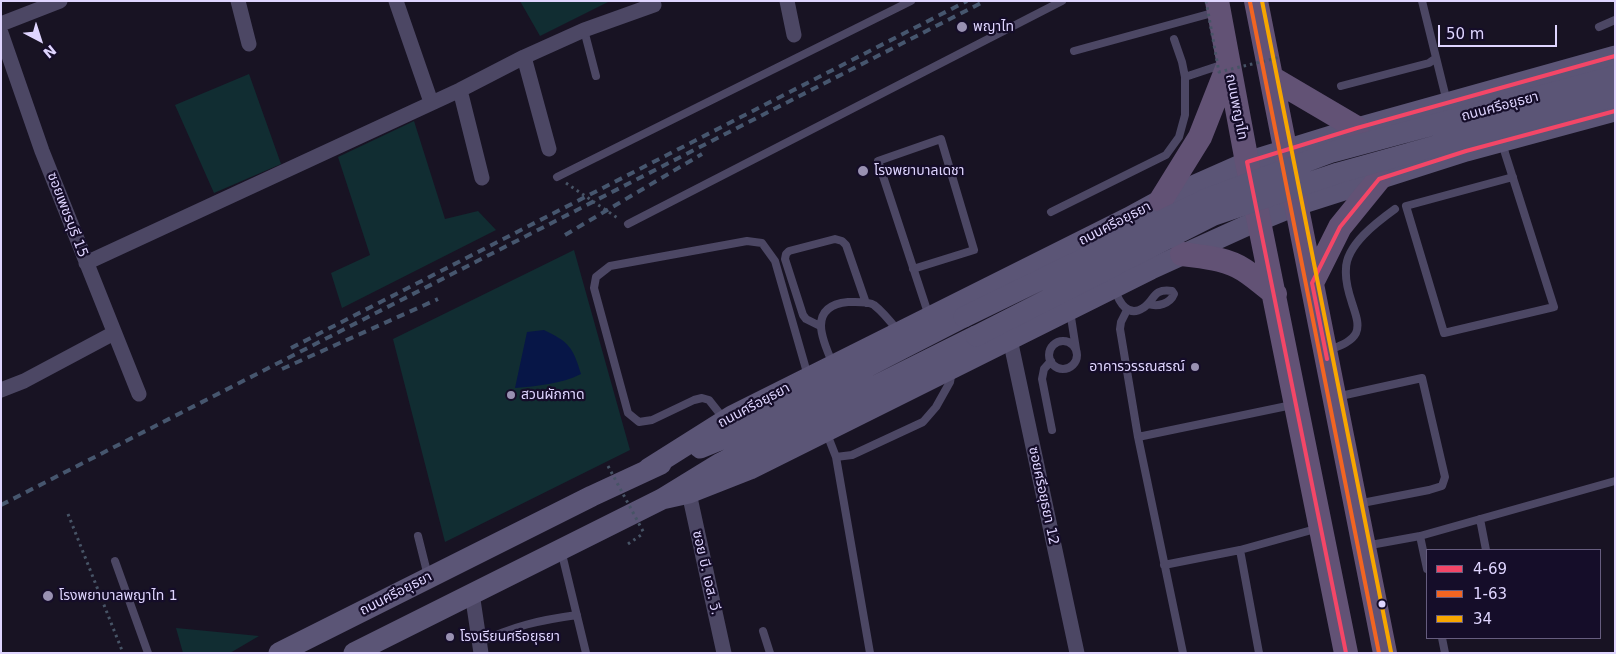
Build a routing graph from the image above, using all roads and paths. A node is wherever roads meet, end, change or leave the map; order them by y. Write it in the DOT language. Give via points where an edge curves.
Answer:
graph roads {
  1 [pos="60,1"];
  2 [pos="238,1"];
  3 [pos="396,1"];
  4 [pos="787,1"];
  5 [pos="911,1"];
  6 [pos="1062,1"];
  7 [pos="1256,1"];
  8 [pos="1422,1"];
  9 [pos="1214,4"];
  10 [pos="654,5"];
  11 [pos="1615,20"];
  12 [pos="1,24"];
  13 [pos="1599,27"];
  14 [pos="584,30"];
  15 [pos="1,33"];
  16 [pos="794,35"];
  17 [pos="1174,39"];
  18 [pos="249,44"];
  19 [pos="1074,51"];
  20 [pos="1615,56"];
  21 [pos="524,57"];
  22 [pos="1436,58"];
  23 [pos="1228,64"];
  24 [pos="1276,68"];
  25 [pos="596,76"];
  26 [pos="1615,76"];
  27 [pos="1185,77"];
  28 [pos="1341,86"];
  29 [pos="460,90"];
  30 [pos="1615,96"];
  31 [pos="1455,100"];
  32 [pos="431,102"];
  33 [pos="1615,111"];
  34 [pos="1357,128"];
  35 [pos="1502,142"];
  36 [pos="549,149"];
  37 [pos="1286,150"];
  38 [pos="1466,151"];
  39 [pos="1247,162"];
  40 [pos="557,177"];
  41 [pos="1513,177"];
  42 [pos="482,178"];
  43 [pos="1379,179"];
  44 [pos="1161,200"];
  45 [pos="1297,205"];
  46 [pos="1395,210"];
  47 [pos="1051,212"];
  48 [pos="1128,218"];
  49 [pos="1259,221"];
  50 [pos="628,224"];
  51 [pos="1182,254"];
  52 [pos="86,263"];
  53 [pos="913,269"];
  54 [pos="1151,269"];
  55 [pos="1312,283"];
  56 [pos="1114,288"];
  57 [pos="1275,294"];
  58 [pos="866,303"];
  59 [pos="1148,304"];
  60 [pos="1070,310"];
  61 [pos="1127,310"];
  62 [pos="929,318"];
  63 [pos="820,326"];
  64 [pos="899,332"];
  65 [pos="114,333"];
  66 [pos="1010,339"];
  67 [pos="1076,349"];
  68 [pos="1325,351"];
  69 [pos="1051,361"];
  70 [pos="834,365"];
  71 [pos="954,367"];
  72 [pos="809,378"];
  73 [pos="1,390"];
  74 [pos="139,394"];
  75 [pos="1334,398"];
  76 [pos="1297,404"];
  77 [pos="725,420"];
  78 [pos="1052,430"];
  79 [pos="825,431"];
  80 [pos="1138,437"];
  81 [pos="836,457"];
  82 [pos="608,466"];
  83 [pos="648,469"];
  84 [pos="1615,481"];
  85 [pos="689,493"];
  86 [pos="662,499"];
  87 [pos="1355,504"];
  88 [pos="68,514"];
  89 [pos="1480,519"];
  90 [pos="1321,528"];
  91 [pos="418,536"];
  92 [pos="1420,536"];
  93 [pos="628,544"];
  94 [pos="1364,546"];
  95 [pos="1486,549"];
  96 [pos="560,550"];
  97 [pos="1240,550"];
  98 [pos="115,562"];
  99 [pos="1426,564"];
  100 [pos="1164,566"];
  101 [pos="429,578"];
  102 [pos="472,593"];
  103 [pos="577,615"];
  104 [pos="763,631"];
  105 [pos="1442,639"];
  106 [pos="480,648"];
  107 [pos="123,653"];
  108 [pos="148,653"];
  109 [pos="279,653"];
  110 [pos="354,653"];
  111 [pos="586,653"];
  112 [pos="724,653"];
  113 [pos="770,653"];
  114 [pos="870,653"];
  115 [pos="1077,653"];
  116 [pos="1183,653"];
  117 [pos="1259,653"];
  118 [pos="1346,653"];
  119 [pos="1384,653"];
  120 [pos="1445,653"];
  1 -- 12 [label="street"];
  2 -- 18 [label="street"];
  3 -- 32 [label="street"];
  4 -- 16 [label="street"];
  5 -- 40 [label="lane"];
  6 -- 50 [label="lane"];
  7 -- 24 [label="main road"];
  8 -- 22 [label="lane"];
  9 -- 19 [label="lane"];
  9 -- 23 [label="main road, ถนนพญาไท"];
  9 -- 24 [label="path, bridge" via="1219,72"];
  10 -- 14 [label="street"];
  11 -- 13 [label="lane"];
  14 -- 21 [label="street"];
  14 -- 25 [label="lane"];
  15 -- 52 [label="street, ซอยเพชรบุรี 15"];
  17 -- 27 [label="lane"];
  20 -- 31 [label="main road, ถนนศรีอยุธยา"];
  21 -- 29 [label="street"];
  21 -- 36 [label="street"];
  22 -- 28 [label="lane" via="1428,63"];
  22 -- 31 [label="lane"];
  23 -- 27 [label="lane"];
  23 -- 39 [label="main road, ถนนพญาไท"];
  23 -- 44 [label="main road" via="1200,137"];
  24 -- 34 [label="main road"];
  24 -- 37 [label="main road"];
  26 -- 83 [label="main road, ถนนศรีอยุธยา, bridge" via="1332,152 1216,195 742,431"];
  27 -- 47 [label="lane" via="1185,114 1179,137 1166,156"];
  29 -- 32 [label="street"];
  29 -- 42 [label="street"];
  30 -- 86 [label="main road, ถนนศรีอยุธยา, bridge" via="1338,173 1214,215 719,464"];
  31 -- 34 [label="main road, ถนนศรีอยุธยา"];
  31 -- 38 [label="main road" via="1443,121 1442,132"];
  32 -- 52 [label="street"];
  33 -- 35 [label="main road, ถนนศรีอยุธยา"];
  34 -- 37 [label="main road, ถนนศรีอยุธยา"];
  35 -- 38 [label="main road, ถนนศรีอยุธยา"];
  35 -- 41 [label="lane"];
  37 -- 39 [label="main road, ถนนศรีอยุธยา"];
  37 -- 45 [label="main road"];
  38 -- 43 [label="main road, ถนนศรีอยุธยา"];
  39 -- 44 [label="main road, ถนนศรีอยุธยา"];
  39 -- 49 [label="main road, ถนนพญาไท"];
  40 -- 50 [label="path"];
  41 -- 41 [label="lane" via="1554,307 1444,333 1406,206"];
  43 -- 45 [label="main road, ถนนศรีอยุธยา"];
  43 -- 55 [label="main road" via="1340,227"];
  44 -- 48 [label="main road, ถนนศรีอยุธยา"];
  45 -- 49 [label="main road, ถนนศรีอยุธยา"];
  45 -- 55 [label="main road"];
  46 -- 68 [label="lane" via="1374,223 1351,251 1346,269 1358,322 1356,334 1347,342"];
  48 -- 54 [label="main road" via="1161,224 1170,232 1168,246"];
  48 -- 62 [label="main road, ถนนศรีอยุธยา"];
  49 -- 51 [label="main road, ถนนศรีอยุธยา"];
  49 -- 57 [label="main road, ถนนพญาไท"];
  51 -- 54 [label="main road, ถนนศรีอยุธยา"];
  51 -- 57 [label="main road" via="1232,264"];
  52 -- 65 [label="street, ซอยเพชรบุรี 15"];
  53 -- 53 [label="lane" via="878,162 940,139 974,250"];
  53 -- 62 [label="lane"];
  54 -- 56 [label="main road, ถนนศรีอยุธยา"];
  55 -- 68 [label="main road"];
  56 -- 60 [label="main road, ถนนศรีอยุธยา"];
  56 -- 61 [label="lane"];
  57 -- 76 [label="main road, ถนนพญาไท"];
  58 -- 63 [label="lane" via="832,306 825,311"];
  58 -- 63 [label="lane" via="846,244 842,241 835,239 789,251 785,259 803,314"];
  58 -- 64 [label="lane" via="873,304"];
  59 -- 61 [label="lane" via="1138,311"];
  60 -- 66 [label="main road, ถนนศรีอยุธยา"];
  60 -- 67 [label="lane"];
  61 -- 80 [label="lane" via="1120,329"];
  62 -- 64 [label="main road, ถนนศรีอยุธยา"];
  63 -- 70 [label="lane" via="822,341"];
  64 -- 70 [label="main road, ถนนศรีอยุธยา"];
  65 -- 73 [label="street"];
  65 -- 74 [label="street, ซอยเพชรบุรี 15"];
  66 -- 71 [label="main road, ถนนศรีอยุธยา"];
  66 -- 115 [label="street, ซอยศรีอยุธยา 12"];
  67 -- 69 [label="lane" via="1075,362 1068,368 1059,368"];
  67 -- 69 [label="lane" via="1065,341 1056,342 1050,349"];
  68 -- 75 [label="main road"];
  69 -- 78 [label="lane" via="1044,369 1042,379"];
  70 -- 72 [label="main road, ถนนศรีอยุธยา"];
  71 -- 79 [label="main road, ถนนศรีอยุธยา"];
  71 -- 81 [label="lane" via="950,382 936,407 923,422 852,454"];
  72 -- 77 [label="main road, ถนนศรีอยุธยา"];
  72 -- 77 [label="lane" via="775,260 762,243 747,241 610,266 596,277 594,288 628,413 639,422 652,420 702,398 708,400"];
  75 -- 87 [label="main road"];
  75 -- 87 [label="lane" via="1422,378 1445,477 1442,486 1429,490"];
  76 -- 80 [label="lane"];
  76 -- 90 [label="main road, ถนนพญาไท"];
  77 -- 83 [label="main road, ถนนศรีอยุธยา"];
  79 -- 81 [label="lane"];
  79 -- 85 [label="main road, ถนนศรีอยุธยา" via="750,470"];
  80 -- 100 [label="lane"];
  81 -- 114 [label="lane"];
  82 -- 93 [label="path, bridge" via="644,533"];
  83 -- 101 [label="main road, ถนนศรีอยุธยา"];
  84 -- 89 [label="lane"];
  85 -- 86 [label="main road, ถนนศรีอยุธยา"];
  85 -- 112 [label="street, ซอย บี. เอส. วี."];
  86 -- 96 [label="main road, ถนนศรีอยุธยา"];
  87 -- 94 [label="main road"];
  88 -- 107 [label="path"];
  89 -- 92 [label="lane"];
  89 -- 95 [label="lane"];
  90 -- 97 [label="lane"];
  90 -- 118 [label="main road, ถนนพญาไท"];
  91 -- 101 [label="lane"];
  92 -- 94 [label="lane"];
  92 -- 99 [label="lane"];
  94 -- 119 [label="main road"];
  96 -- 102 [label="main road, ถนนศรีอยุธยา"];
  96 -- 103 [label="lane"];
  97 -- 100 [label="lane"];
  97 -- 117 [label="lane"];
  98 -- 108 [label="lane"];
  100 -- 116 [label="lane"];
  101 -- 109 [label="main road, ถนนศรีอยุธยา"];
  102 -- 106 [label="street"];
  102 -- 110 [label="main road, ถนนศรีอยุธยา" via="379,644"];
  103 -- 106 [label="lane" via="516,626"];
  103 -- 111 [label="lane"];
  104 -- 113 [label="lane"];
  105 -- 120 [label="lane"];
}
